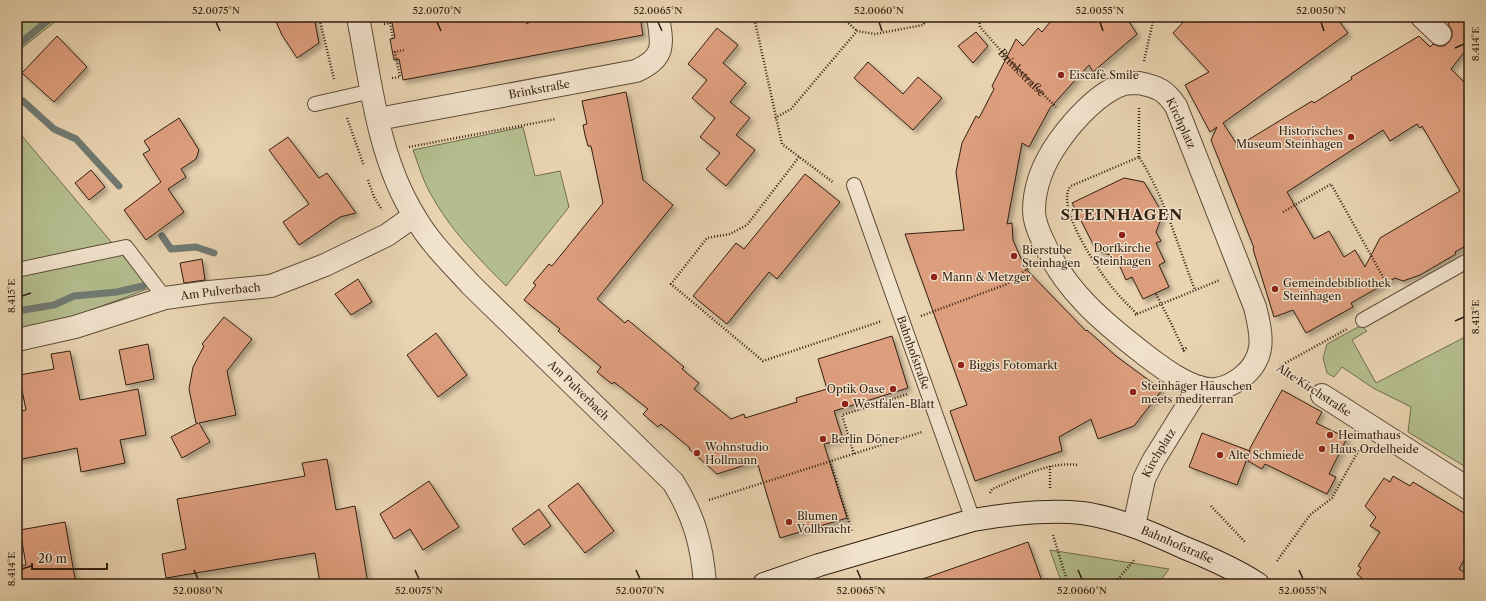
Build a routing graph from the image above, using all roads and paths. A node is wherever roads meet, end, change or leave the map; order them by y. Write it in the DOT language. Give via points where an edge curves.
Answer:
graph roads {
  1 [pos="358,17"];
  2 [pos="526,17"];
  3 [pos="658,17"];
  4 [pos="754,17"];
  5 [pos="842,17"];
  6 [pos="929,17"];
  7 [pos="979,17"];
  8 [pos="1154,17"];
  9 [pos="1422,17"];
  10 [pos="390,26"];
  11 [pos="528,26"];
  12 [pos="857,30"];
  13 [pos="1440,34"];
  14 [pos="393,38"];
  15 [pos="404,50"];
  16 [pos="399,74"];
  17 [pos="1139,83"];
  18 [pos="372,91"];
  19 [pos="315,104"];
  20 [pos="556,118"];
  21 [pos="775,118"];
  22 [pos="378,119"];
  23 [pos="1072,123"];
  24 [pos="387,151"];
  25 [pos="1139,156"];
  26 [pos="799,157"];
  27 [pos="854,185"];
  28 [pos="1062,194"];
  29 [pos="1067,195"];
  30 [pos="1283,212"];
  31 [pos="414,216"];
  32 [pos="1048,254"];
  33 [pos="1469,260"];
  34 [pos="17,270"];
  35 [pos="1222,279"];
  36 [pos="1195,290"];
  37 [pos="1115,291"];
  38 [pos="1156,294"];
  39 [pos="166,298"];
  40 [pos="1397,301"];
  41 [pos="1162,304"];
  42 [pos="1137,314"];
  43 [pos="901,319"];
  44 [pos="1363,320"];
  45 [pos="17,340"];
  46 [pos="1188,347"];
  47 [pos="1183,350"];
  48 [pos="1185,354"];
  49 [pos="1260,355"];
  50 [pos="1278,367"];
  51 [pos="1198,387"];
  52 [pos="926,388"];
  53 [pos="1322,395"];
  54 [pos="940,427"];
  55 [pos="1372,428"];
  56 [pos="854,454"];
  57 [pos="830,461"];
  58 [pos="1078,464"];
  59 [pos="1469,489"];
  60 [pos="688,506"];
  61 [pos="1211,506"];
  62 [pos="1050,512"];
  63 [pos="973,520"];
  64 [pos="1134,526"];
  65 [pos="1245,542"];
  66 [pos="858,554"];
  67 [pos="1134,559"];
  68 [pos="1277,560"];
  69 [pos="705,584"];
  70 [pos="764,584"];
  71 [pos="1068,584"];
  72 [pos="1114,584"];
  73 [pos="1258,584"];
  1 -- 18 [label="street, Am Pulverbach"];
  2 -- 11 [label="path"];
  3 -- 22 [label="street, Brinkstraße" via="661,45 658,56 650,65 636,71"];
  4 -- 21 [label="path"];
  5 -- 12 [label="path"];
  6 -- 12 [label="path" via="923,24 875,34"];
  7 -- 23 [label="path, Brinkstraße" via="980,27"];
  8 -- 17 [label="path"];
  9 -- 13 [label="street"];
  10 -- 14 [label="path"];
  12 -- 21 [label="path" via="791,109"];
  15 -- 16 [label="path" via="395,52"];
  17 -- 23 [label="street, Kirchplatz" via="1124,84 1103,95"];
  17 -- 25 [label="path"];
  17 -- 49 [label="street, Kirchplatz" via="1155,86 1168,93 1176,106 1255,307 1260,330"];
  18 -- 19 [label="lane"];
  18 -- 22 [label="street, Am Pulverbach"];
  20 -- 24 [label="path"];
  21 -- 26 [label="path" via="782,144"];
  22 -- 24 [label="street, Am Pulverbach"];
  23 -- 32 [label="street, Kirchplatz" via="1053,150 1036,190 1034,212"];
  24 -- 31 [label="street, Am Pulverbach" via="400,188"];
  25 -- 29 [label="path" via="1071,186"];
  25 -- 36 [label="path" via="1153,179 1169,215"];
  26 -- 27 [label="path" via="838,185"];
  26 -- 43 [label="path" via="747,225 730,234 706,238 671,284 763,361"];
  27 -- 43 [label="lane, Bahnhofstraße"];
  28 -- 29 [label="path"];
  29 -- 37 [label="path" via="1070,218 1089,254"];
  30 -- 40 [label="path" via="1330,184"];
  31 -- 39 [label="street, Am Pulverbach" via="373,242 272,286"];
  31 -- 60 [label="street, Am Pulverbach" via="441,253 471,285 673,482"];
  32 -- 43 [label="path" via="1007,284"];
  32 -- 51 [label="street, Kirchplatz" via="1075,292 1098,318 1165,370"];
  33 -- 40 [label="lane"];
  34 -- 39 [label="lane" via="126,247"];
  35 -- 36 [label="path"];
  36 -- 41 [label="path"];
  38 -- 41 [label="path"];
  39 -- 45 [label="street, Am Pulverbach" via="75,327"];
  40 -- 44 [label="lane"];
  41 -- 42 [label="path"];
  41 -- 47 [label="path"];
  43 -- 52 [label="lane, Bahnhofstraße"];
  44 -- 50 [label="path"];
  46 -- 47 [label="path"];
  47 -- 48 [label="path"];
  49 -- 50 [label="path, Alte Kirchstraße"];
  49 -- 51 [label="street, Kirchplatz" via="1251,370 1233,383 1216,389"];
  50 -- 53 [label="path, Alte Kirchstraße"];
  51 -- 64 [label="street, Kirchplatz" via="1144,479"];
  52 -- 54 [label="lane, Bahnhofstraße"];
  52 -- 56 [label="path" via="842,415"];
  53 -- 55 [label="street, Alte Kirchstraße"];
  54 -- 56 [label="path"];
  54 -- 63 [label="lane, Bahnhofstraße"];
  55 -- 59 [label="street, Alte Kirchstraße"];
  55 -- 68 [label="path" via="1332,498 1310,515"];
  56 -- 57 [label="path"];
  57 -- 60 [label="path"];
  57 -- 66 [label="path"];
  58 -- 63 [label="path" via="1063,463 1050,466 992,489"];
  60 -- 69 [label="street, Am Pulverbach" via="703,558"];
  61 -- 65 [label="path"];
  62 -- 63 [label="street, Bahnhofstraße"];
  62 -- 64 [label="street, Bahnhofstraße" via="1082,514"];
  62 -- 71 [label="path" via="1052,531"];
  63 -- 66 [label="street, Bahnhofstraße"];
  64 -- 73 [label="street, Bahnhofstraße" via="1244,574"];
  66 -- 70 [label="street, Bahnhofstraße"];
  67 -- 72 [label="path"];
}
